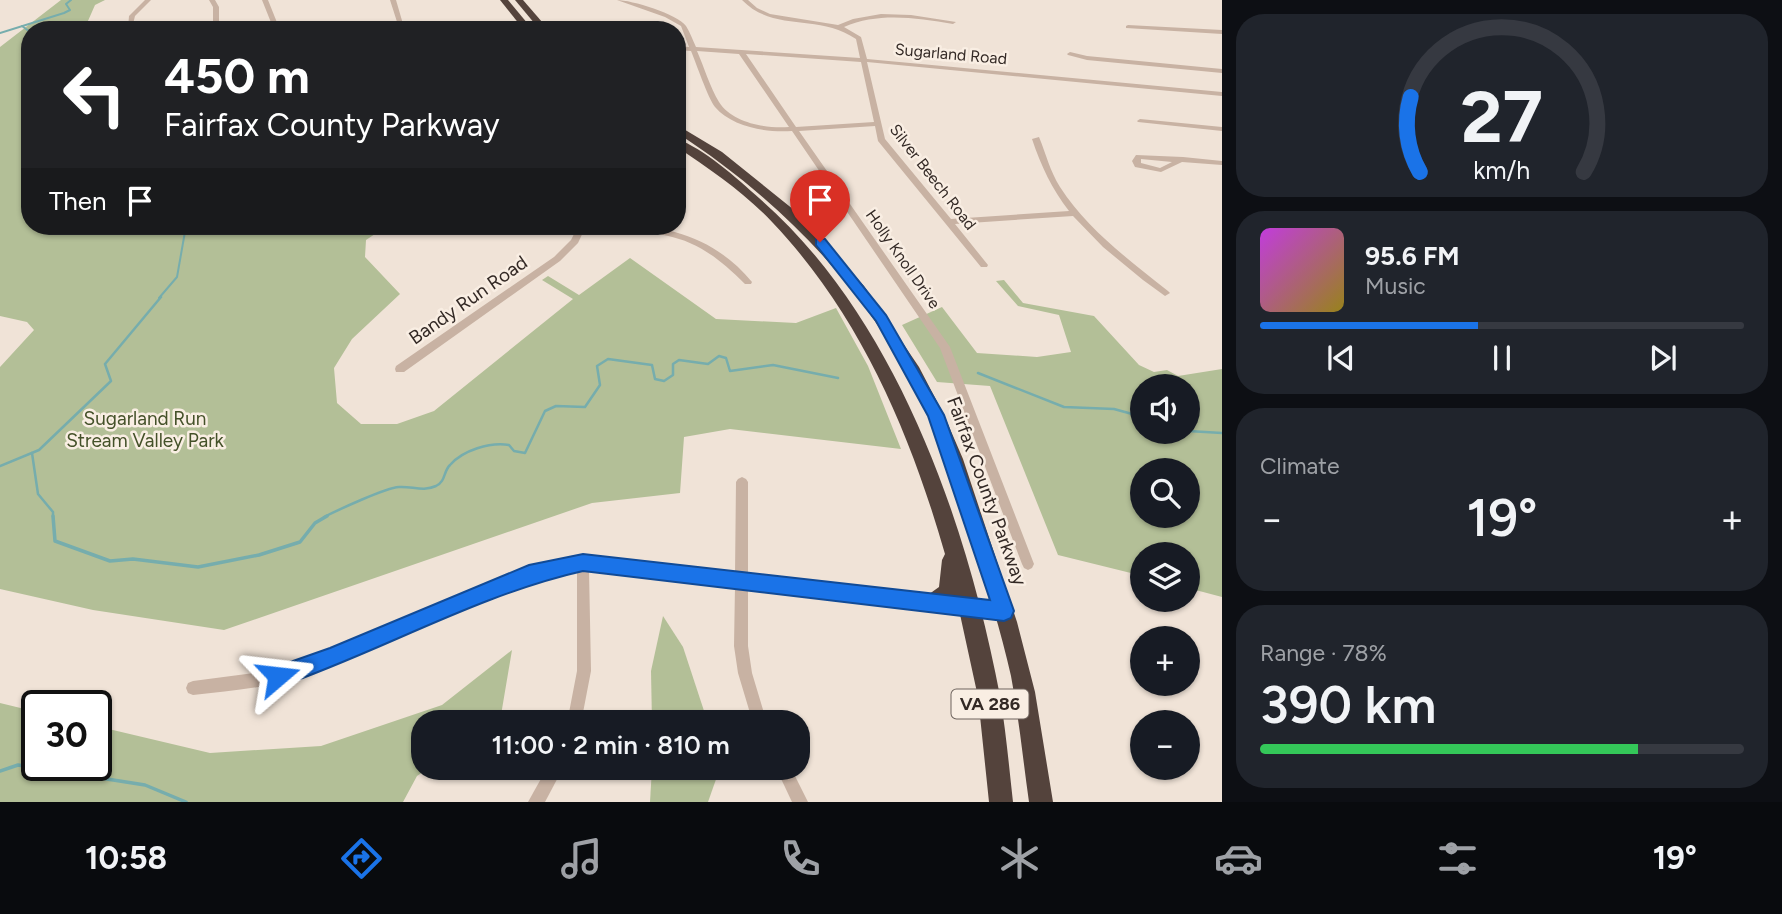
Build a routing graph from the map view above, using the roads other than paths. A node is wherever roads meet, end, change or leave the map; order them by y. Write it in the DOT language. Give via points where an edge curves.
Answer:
graph roads {
  1 [pos="148,0"];
  2 [pos="212,0"];
  3 [pos="265,0"];
  4 [pos="393,0"];
  5 [pos="504,0"];
  6 [pos="519,0"];
  7 [pos="620,0"];
  8 [pos="745,0"];
  9 [pos="513,14"];
  10 [pos="131,21"];
  11 [pos="216,21"];
  12 [pos="273,21"];
  13 [pos="399,21"];
  14 [pos="516,21"];
  15 [pos="520,21"];
  16 [pos="537,21"];
  17 [pos="676,21"];
  18 [pos="953,22"];
  19 [pos="840,26"];
  20 [pos="1128,27"];
  21 [pos="686,29"];
  22 [pos="1222,32"];
  23 [pos="686,48"];
  24 [pos="695,49"];
  25 [pos="741,52"];
  26 [pos="1070,54"];
  27 [pos="863,60"];
  28 [pos="1222,71"];
  29 [pos="1222,94"];
  30 [pos="1140,121"];
  31 [pos="876,124"];
  32 [pos="795,128"];
  33 [pos="1222,129"];
  34 [pos="686,134"];
  35 [pos="1036,139"];
  36 [pos="686,148"];
  37 [pos="1183,159"];
  38 [pos="1222,163"];
  39 [pos="1076,212"];
  40 [pos="949,222"];
  41 [pos="578,235"];
  42 [pos="675,235"];
  43 [pos="984,265"];
  44 [pos="748,282"];
  45 [pos="1165,293"];
  46 [pos="400,369"];
  47 [pos="742,482"];
  48 [pos="953,551"];
  49 [pos="583,562"];
  50 [pos="1028,564"];
  51 [pos="741,580"];
  52 [pos="932,604"];
  53 [pos="970,607"];
  54 [pos="1004,611"];
  55 [pos="193,688"];
  56 [pos="576,710"];
  57 [pos="756,710"];
  58 [pos="549,780"];
  59 [pos="789,780"];
  60 [pos="536,802"];
  61 [pos="800,802"];
  62 [pos="1001,802"];
  63 [pos="1041,802"];
  1 -- 10 [label="street"];
  2 -- 11 [label="street"];
  3 -- 12 [label="street"];
  4 -- 13 [label="street"];
  5 -- 9 [label="highway"];
  6 -- 16 [label="highway"];
  7 -- 17 [label="street"];
  8 -- 19 [label="street" via="770,15"];
  9 -- 14 [label="highway"];
  9 -- 15 [label="highway"];
  18 -- 19 [label="street" via="881,17"];
  19 -- 27 [label="street, Silver Beech Road" via="859,38"];
  20 -- 22 [label="street"];
  21 -- 24 [label="street"];
  23 -- 24 [label="street, Sugarland Road"];
  24 -- 25 [label="street, Sugarland Road"];
  24 -- 32 [label="street" via="724,113 752,126"];
  25 -- 27 [label="street, Sugarland Road"];
  25 -- 32 [label="street, Holly Knoll Drive"];
  26 -- 28 [label="street"];
  27 -- 29 [label="street, Sugarland Road"];
  27 -- 31 [label="street, Silver Beech Road"];
  30 -- 33 [label="street"];
  31 -- 32 [label="street"];
  31 -- 40 [label="street, Silver Beech Road" via="886,146"];
  32 -- 50 [label="street, Holly Knoll Drive" via="935,330"];
  34 -- 54 [label="highway, Fairfax County Parkway / VA 286" via="728,160 796,217 881,318 936,415"];
  35 -- 39 [label="street" via="1050,176"];
  36 -- 48 [label="highway, VA 286" via="726,175 782,225 854,316 925,458"];
  37 -- 37 [label="street" via="1152,156 1136,161 1161,170"];
  37 -- 38 [label="street"];
  39 -- 40 [label="street"];
  39 -- 45 [label="street"];
  40 -- 43 [label="street, Silver Beech Road"];
  41 -- 46 [label="street, Bandy Run Road" via="557,259"];
  42 -- 44 [label="street" via="690,237 718,252"];
  47 -- 51 [label="street"];
  48 -- 52 [label="highway" via="948,592"];
  48 -- 53 [label="highway, VA 286"];
  49 -- 51 [label="street"];
  49 -- 55 [label="street" via="529,574 305,668 249,682"];
  49 -- 56 [label="street" via="584,671"];
  51 -- 52 [label="street"];
  51 -- 57 [label="street" via="741,646"];
  52 -- 53 [label="street"];
  53 -- 54 [label="street"];
  53 -- 62 [label="highway, VA 286" via="989,700"];
  54 -- 63 [label="highway, Fairfax County Parkway / VA 286" via="1021,679"];
  58 -- 60 [label="street"];
  59 -- 61 [label="street"];
}
